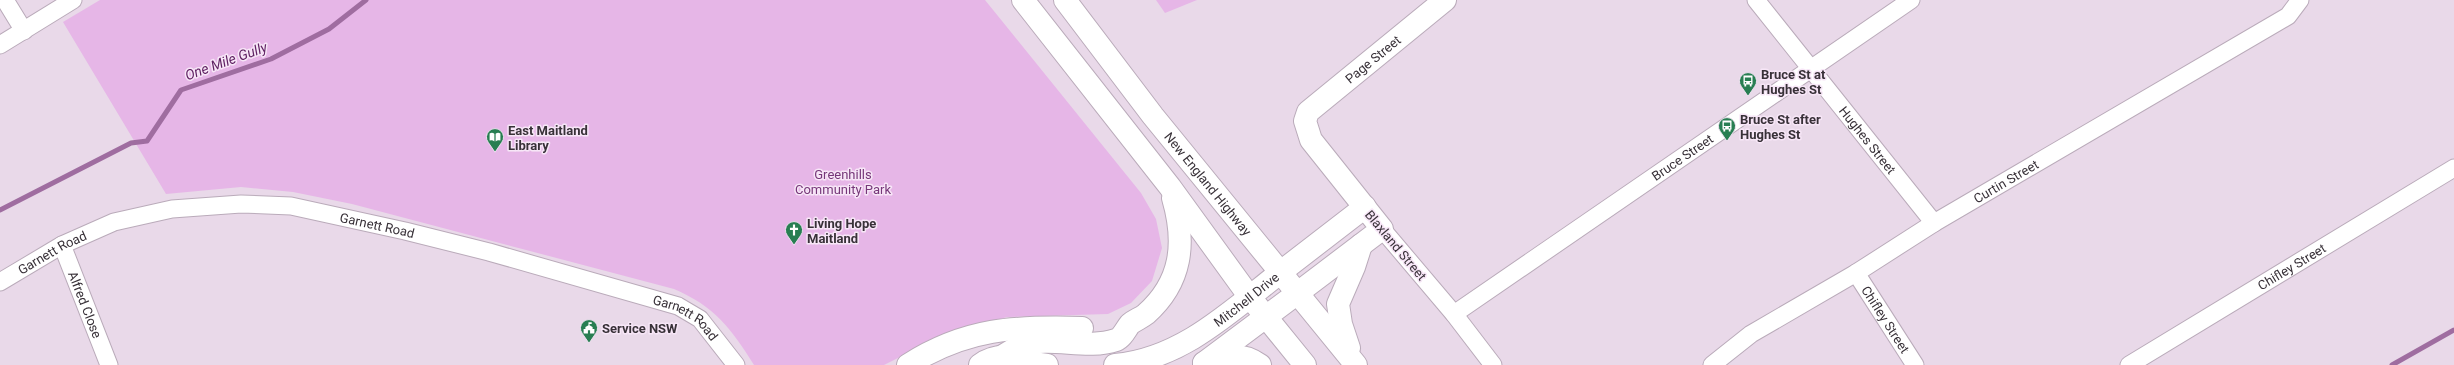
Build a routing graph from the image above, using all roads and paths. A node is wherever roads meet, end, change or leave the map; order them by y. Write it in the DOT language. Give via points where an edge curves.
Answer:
graph roads {
  1 [pos="5,0"];
  2 [pos="73,0"];
  3 [pos="1023,0"];
  4 [pos="1065,0"];
  5 [pos="1445,0"];
  6 [pos="1756,0"];
  7 [pos="1911,0"];
  8 [pos="2300,0"];
  9 [pos="24,30"];
  10 [pos="0,45"];
  11 [pos="1811,68"];
  12 [pos="1305,122"];
  13 [pos="2454,168"];
  14 [pos="1170,188"];
  15 [pos="1365,207"];
  16 [pos="1934,223"];
  17 [pos="1382,229"];
  18 [pos="62,245"];
  19 [pos="1361,245"];
  20 [pos="1282,271"];
  21 [pos="1856,273"];
  22 [pos="0,282"];
  23 [pos="1299,292"];
  24 [pos="1249,296"];
  25 [pos="1454,314"];
  26 [pos="1267,318"];
  27 [pos="1131,324"];
  28 [pos="1001,357"];
  29 [pos="1027,364"];
  30 [pos="1202,364"];
  31 [pos="109,365"];
  32 [pos="736,365"];
  33 [pos="908,365"];
  34 [pos="980,365"];
  35 [pos="1047,365"];
  36 [pos="1115,365"];
  37 [pos="1260,365"];
  38 [pos="1305,365"];
  39 [pos="1356,365"];
  40 [pos="1493,365"];
  41 [pos="1712,365"];
  42 [pos="1915,365"];
  43 [pos="2129,365"];
  1 -- 9 [label="street"];
  2 -- 9 [label="street"];
  3 -- 14 [label="main road"];
  4 -- 20 [label="main road, New England Highway" via="1157,120"];
  5 -- 12 [label="main road, Page Street" via="1314,104"];
  6 -- 11 [label="street, Hughes Street"];
  7 -- 11 [label="street, Bruce Street"];
  8 -- 16 [label="street, Curtin Street" via="2288,16"];
  9 -- 10 [label="street"];
  11 -- 16 [label="street, Hughes Street"];
  11 -- 25 [label="street, Bruce Street"];
  12 -- 15 [label="main road, Blaxland Street" via="1310,140"];
  13 -- 43 [label="street, Chifley Street"];
  14 -- 24 [label="main road"];
  14 -- 27 [label="main road" via="1180,232 1181,250 1175,272 1156,304"];
  15 -- 17 [label="main road, Blaxland Street"];
  15 -- 20 [label="main road, Mitchell Drive"];
  16 -- 21 [label="street, Curtin Street"];
  17 -- 19 [label="main road, Mitchell Drive"];
  17 -- 25 [label="street, Blaxland Street"];
  18 -- 22 [label="street, Garnett Road"];
  18 -- 31 [label="street, Alfred Close"];
  18 -- 32 [label="street, Garnett Road" via="114,222 172,209 241,204 292,206 489,252 678,306 700,319 716,336"];
  19 -- 23 [label="main road, Mitchell Drive"];
  19 -- 39 [label="main road" via="1338,304 1344,336"];
  20 -- 23 [label="main road, New England Highway"];
  20 -- 24 [label="main road, Mitchell Drive"];
  21 -- 41 [label="street, Curtin Street" via="1751,334"];
  21 -- 42 [label="street, Chifley Street"];
  23 -- 26 [label="main road, Mitchell Drive"];
  23 -- 39 [label="main road, New England Highway"];
  24 -- 26 [label="main road"];
  24 -- 36 [label="main road, Mitchell Drive" via="1182,345 1138,362"];
  25 -- 40 [label="street, Blaxland Street"];
  26 -- 30 [label="main road, Mitchell Drive"];
  26 -- 38 [label="main road"];
  27 -- 28 [label="main road" via="1118,339 1098,343 1022,345"];
  27 -- 33 [label="main road" via="1095,329 1004,328 945,346"];
  28 -- 29 [label="main road" via="1013,358"];
  28 -- 34 [label="main road" via="990,359"];
  29 -- 35 [label="main road"];
  30 -- 37 [label="main road" via="1232,355"];
}
